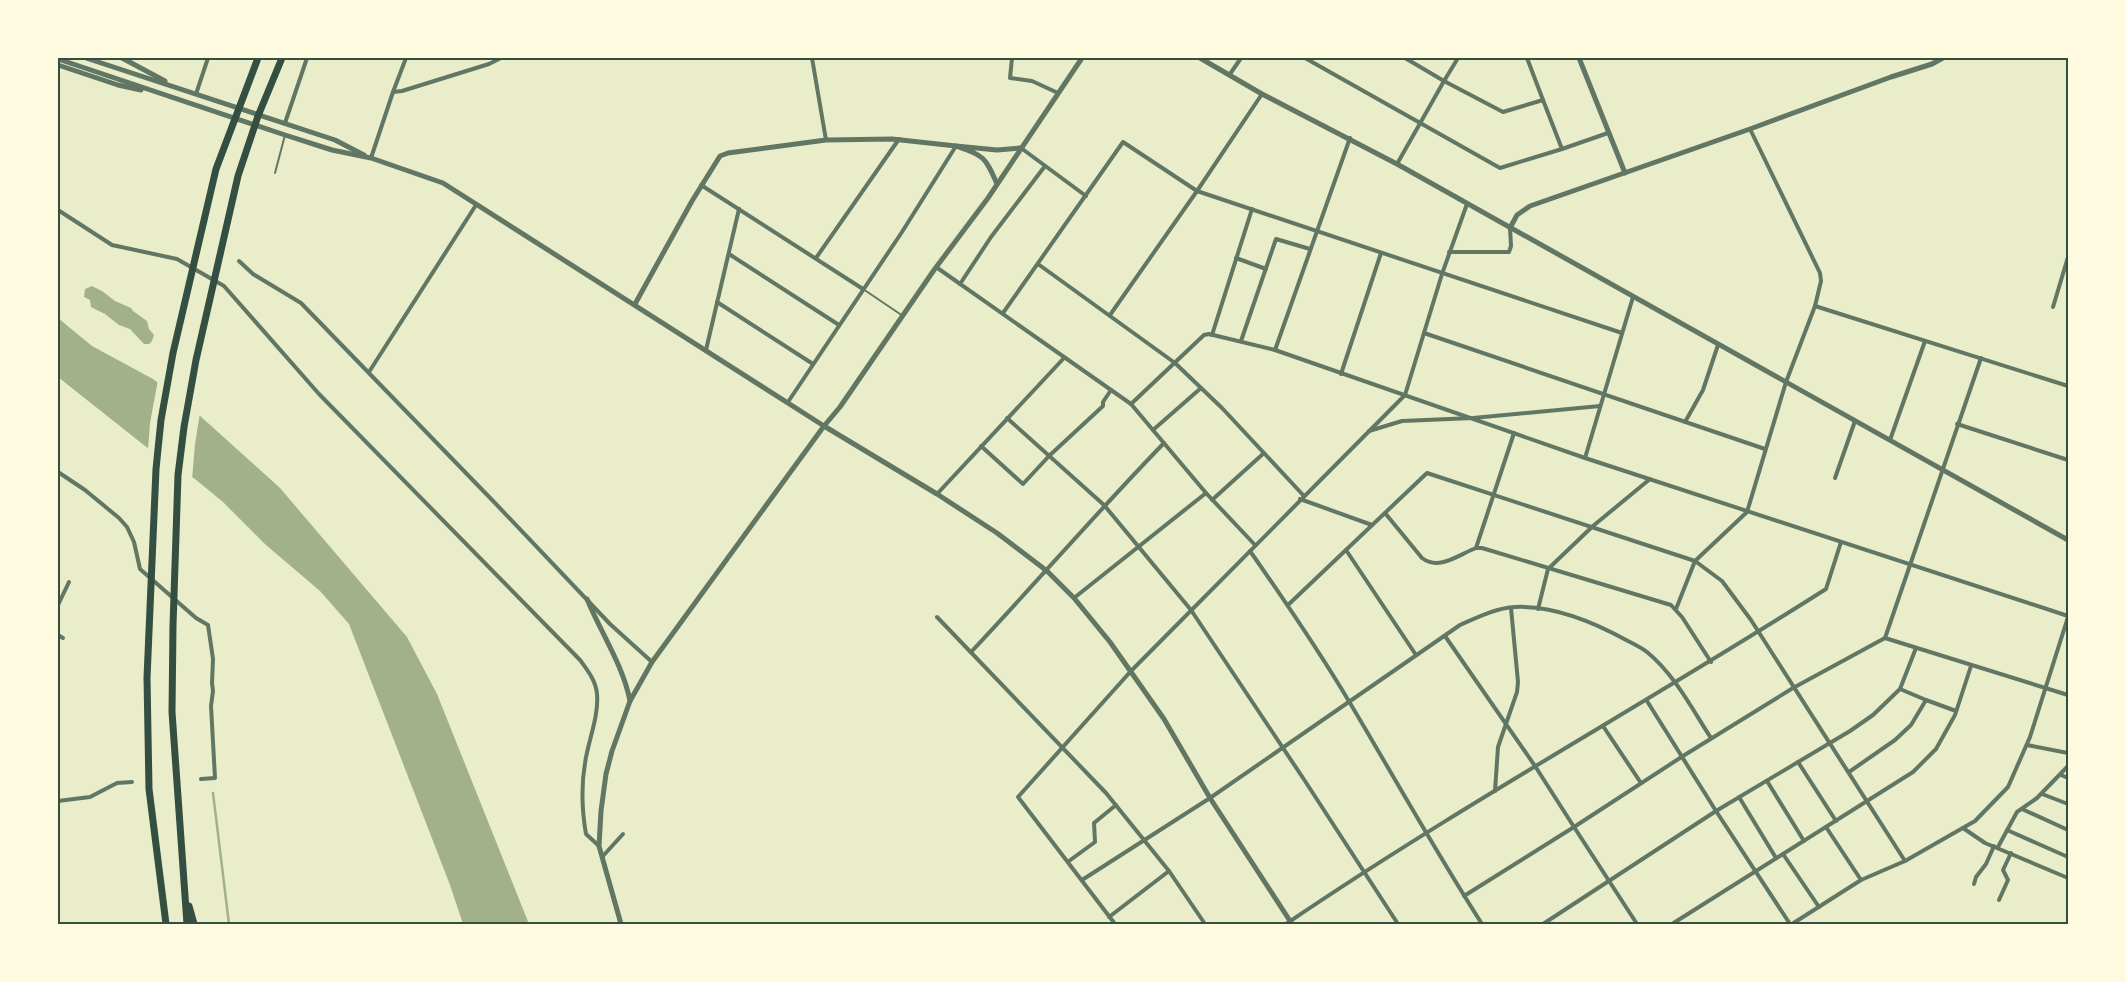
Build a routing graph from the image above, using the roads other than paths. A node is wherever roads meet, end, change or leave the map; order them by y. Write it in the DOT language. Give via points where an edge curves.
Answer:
graph roads {
  1 [pos="86,58"];
  2 [pos="122,58"];
  3 [pos="208,58"];
  4 [pos="256,58"];
  5 [pos="282,58"];
  6 [pos="307,58"];
  7 [pos="406,58"];
  8 [pos="501,58"];
  9 [pos="812,58"];
  10 [pos="1012,58"];
  11 [pos="1082,58"];
  12 [pos="1200,58"];
  13 [pos="1241,58"];
  14 [pos="1305,58"];
  15 [pos="1404,58"];
  16 [pos="1458,58"];
  17 [pos="1527,58"];
  18 [pos="1579,58"];
  19 [pos="1943,58"];
  20 [pos="58,59"];
  21 [pos="58,65"];
  22 [pos="1230,74"];
  23 [pos="1444,81"];
  24 [pos="174,86"];
  25 [pos="393,92"];
  26 [pos="1058,93"];
  27 [pos="196,94"];
  28 [pos="1262,94"];
  29 [pos="170,96"];
  30 [pos="1543,100"];
  31 [pos="284,123"];
  32 [pos="1419,123"];
  33 [pos="1750,129"];
  34 [pos="1608,133"];
  35 [pos="285,135"];
  36 [pos="1350,138"];
  37 [pos="898,139"];
  38 [pos="826,140"];
  39 [pos="956,146"];
  40 [pos="1020,148"];
  41 [pos="1562,149"];
  42 [pos="371,158"];
  43 [pos="1397,164"];
  44 [pos="1045,166"];
  45 [pos="1625,173"];
  46 [pos="275,174"];
  47 [pos="997,184"];
  48 [pos="701,185"];
  49 [pos="1197,192"];
  50 [pos="1086,196"];
  51 [pos="1467,204"];
  52 [pos="476,205"];
  53 [pos="739,209"];
  54 [pos="1252,209"];
  55 [pos="58,210"];
  56 [pos="1510,228"];
  57 [pos="1316,230"];
  58 [pos="1310,249"];
  59 [pos="1449,252"];
  60 [pos="1381,253"];
  61 [pos="729,254"];
  62 [pos="2068,257"];
  63 [pos="816,258"];
  64 [pos="1236,258"];
  65 [pos="239,261"];
  66 [pos="1038,264"];
  67 [pos="936,268"];
  68 [pos="1266,269"];
  69 [pos="1442,274"];
  70 [pos="960,284"];
  71 [pos="863,289"];
  72 [pos="1633,297"];
  73 [pos="717,302"];
  74 [pos="635,304"];
  75 [pos="1815,306"];
  76 [pos="2053,307"];
  77 [pos="1003,313"];
  78 [pos="1110,315"];
  79 [pos="903,316"];
  80 [pos="839,325"];
  81 [pos="1424,333"];
  82 [pos="1622,333"];
  83 [pos="1212,334"];
  84 [pos="1241,341"];
  85 [pos="1925,341"];
  86 [pos="1718,344"];
  87 [pos="706,350"];
  88 [pos="1275,350"];
  89 [pos="1064,358"];
  90 [pos="1981,358"];
  91 [pos="1175,362"];
  92 [pos="813,364"];
  93 [pos="369,372"];
  94 [pos="1341,374"];
  95 [pos="1786,382"];
  96 [pos="2068,386"];
  97 [pos="1202,388"];
  98 [pos="1111,390"];
  99 [pos="1405,395"];
  100 [pos="1603,395"];
  101 [pos="788,402"];
  102 [pos="1131,404"];
  103 [pos="1600,406"];
  104 [pos="1007,418"];
  105 [pos="1473,418"];
  106 [pos="1855,421"];
  107 [pos="1685,422"];
  108 [pos="1957,424"];
  109 [pos="824,426"];
  110 [pos="1153,430"];
  111 [pos="1367,432"];
  112 [pos="1514,433"];
  113 [pos="1890,440"];
  114 [pos="1164,443"];
  115 [pos="981,446"];
  116 [pos="1765,449"];
  117 [pos="1264,453"];
  118 [pos="1049,456"];
  119 [pos="1585,458"];
  120 [pos="2068,460"];
  121 [pos="1942,470"];
  122 [pos="58,472"];
  123 [pos="1835,478"];
  124 [pos="1650,479"];
  125 [pos="1206,493"];
  126 [pos="936,494"];
  127 [pos="1493,494"];
  128 [pos="1302,497"];
  129 [pos="1212,500"];
  130 [pos="1104,505"];
  131 [pos="1747,512"];
  132 [pos="1384,513"];
  133 [pos="1372,525"];
  134 [pos="1593,526"];
  135 [pos="2068,540"];
  136 [pos="1841,542"];
  137 [pos="1255,545"];
  138 [pos="1139,547"];
  139 [pos="1476,548"];
  140 [pos="1346,550"];
  141 [pos="1250,551"];
  142 [pos="1695,561"];
  143 [pos="1910,565"];
  144 [pos="1548,569"];
  145 [pos="1047,571"];
  146 [pos="69,582"];
  147 [pos="1074,598"];
  148 [pos="587,599"];
  149 [pos="58,605"];
  150 [pos="1288,605"];
  151 [pos="1511,608"];
  152 [pos="1538,609"];
  153 [pos="1676,609"];
  154 [pos="1191,610"];
  155 [pos="937,617"];
  156 [pos="2068,617"];
  157 [pos="1759,632"];
  158 [pos="58,635"];
  159 [pos="1445,636"];
  160 [pos="63,638"];
  161 [pos="1885,638"];
  162 [pos="1916,648"];
  163 [pos="971,652"];
  164 [pos="1416,655"];
  165 [pos="652,662"];
  166 [pos="1710,662"];
  167 [pos="1971,666"];
  168 [pos="1131,671"];
  169 [pos="1676,683"];
  170 [pos="1793,688"];
  171 [pos="1900,689"];
  172 [pos="2046,689"];
  173 [pos="2068,696"];
  174 [pos="1647,700"];
  175 [pos="1926,700"];
  176 [pos="630,701"];
  177 [pos="1349,701"];
  178 [pos="1956,711"];
  179 [pos="1506,724"];
  180 [pos="1603,726"];
  181 [pos="1712,738"];
  182 [pos="1830,743"];
  183 [pos="2027,745"];
  184 [pos="1063,747"];
  185 [pos="1283,748"];
  186 [pos="2068,753"];
  187 [pos="1683,756"];
  188 [pos="1798,762"];
  189 [pos="1535,766"];
  190 [pos="2068,766"];
  191 [pos="1849,772"];
  192 [pos="2061,775"];
  193 [pos="2068,778"];
  194 [pos="201,779"];
  195 [pos="1767,781"];
  196 [pos="132,782"];
  197 [pos="1641,783"];
  198 [pos="1495,791"];
  199 [pos="2042,794"];
  200 [pos="1739,797"];
  201 [pos="1210,798"];
  202 [pos="58,801"];
  203 [pos="1868,802"];
  204 [pos="2068,804"];
  205 [pos="1116,805"];
  206 [pos="2022,809"];
  207 [pos="1716,811"];
  208 [pos="1836,821"];
  209 [pos="1574,827"];
  210 [pos="1826,827"];
  211 [pos="1963,828"];
  212 [pos="2007,830"];
  213 [pos="2068,830"];
  214 [pos="1425,833"];
  215 [pos="623,834"];
  216 [pos="1145,840"];
  217 [pos="1804,841"];
  218 [pos="599,846"];
  219 [pos="1996,847"];
  220 [pos="2011,853"];
  221 [pos="1783,854"];
  222 [pos="603,856"];
  223 [pos="2068,857"];
  224 [pos="1776,858"];
  225 [pos="1068,861"];
  226 [pos="1905,861"];
  227 [pos="1755,870"];
  228 [pos="1169,872"];
  229 [pos="1364,873"];
  230 [pos="2068,878"];
  231 [pos="1082,880"];
  232 [pos="1861,880"];
  233 [pos="1609,882"];
  234 [pos="1974,884"];
  235 [pos="186,895"];
  236 [pos="1464,896"];
  237 [pos="1999,900"];
  238 [pos="1819,907"];
  239 [pos="1109,917"];
  240 [pos="166,924"];
  241 [pos="187,924"];
  242 [pos="194,924"];
  243 [pos="621,924"];
  244 [pos="1115,924"];
  245 [pos="1205,924"];
  246 [pos="1289,924"];
  247 [pos="1398,924"];
  248 [pos="1482,924"];
  249 [pos="1543,924"];
  250 [pos="1637,924"];
  251 [pos="1672,924"];
  252 [pos="1791,924"];
  1 -- 24 [label="street"];
  2 -- 24 [label="street"];
  3 -- 27 [label="street"];
  4 -- 240 [label="highway" via="216,169 173,353 156,468 147,678 149,789"];
  5 -- 235 [label="highway" via="238,176 196,360 178,475 172,712"];
  6 -- 31 [label="street"];
  7 -- 25 [label="street"];
  8 -- 25 [label="street"];
  9 -- 38 [label="street"];
  10 -- 26 [label="street" via="1010,78 1032,81"];
  11 -- 26 [label="street"];
  12 -- 22 [label="street"];
  13 -- 22 [label="street"];
  14 -- 32 [label="street"];
  15 -- 23 [label="street"];
  16 -- 23 [label="street"];
  17 -- 30 [label="street"];
  18 -- 34 [label="street"];
  19 -- 33 [label="street"];
  20 -- 29 [label="street"];
  21 -- 29 [label="street" via="118,85"];
  22 -- 28 [label="street"];
  23 -- 30 [label="street" via="1503,112"];
  23 -- 32 [label="street"];
  24 -- 27 [label="street"];
  25 -- 42 [label="street"];
  26 -- 40 [label="street"];
  27 -- 31 [label="street"];
  28 -- 36 [label="street"];
  28 -- 49 [label="street"];
  29 -- 35 [label="street"];
  30 -- 41 [label="street"];
  31 -- 42 [label="street" via="334,140"];
  32 -- 41 [label="street" via="1500,168"];
  32 -- 43 [label="street"];
  33 -- 45 [label="street"];
  33 -- 75 [label="street" via="1820,273"];
  34 -- 41 [label="street"];
  34 -- 45 [label="street"];
  35 -- 42 [label="street"];
  35 -- 46 [label="lane"];
  36 -- 43 [label="street"];
  36 -- 57 [label="street"];
  37 -- 38 [label="street"];
  37 -- 39 [label="street"];
  37 -- 63 [label="street"];
  38 -- 48 [label="street" via="728,153 718,160"];
  39 -- 40 [label="street" via="997,150"];
  39 -- 47 [label="street" via="983,157"];
  39 -- 71 [label="street"];
  40 -- 44 [label="street"];
  40 -- 47 [label="street"];
  42 -- 52 [label="street" via="430,177"];
  43 -- 51 [label="street"];
  44 -- 50 [label="street"];
  44 -- 70 [label="street"];
  45 -- 56 [label="street" via="1530,206 1517,215"];
  47 -- 67 [label="street"];
  48 -- 53 [label="street"];
  48 -- 74 [label="street"];
  49 -- 50 [label="street" via="1123,142"];
  49 -- 54 [label="street"];
  49 -- 78 [label="street"];
  50 -- 66 [label="street"];
  51 -- 56 [label="street"];
  51 -- 59 [label="street"];
  52 -- 74 [label="street"];
  52 -- 93 [label="street"];
  53 -- 61 [label="street"];
  53 -- 63 [label="street"];
  54 -- 57 [label="street"];
  54 -- 64 [label="street"];
  55 -- 218 [label="street" via="112,245 177,259 224,286 319,394 580,660 593,679 597,693 582,789 586,834"];
  56 -- 59 [label="street" via="1509,252"];
  56 -- 72 [label="street"];
  57 -- 58 [label="street"];
  57 -- 60 [label="street"];
  58 -- 68 [label="street" via="1276,239"];
  58 -- 88 [label="street"];
  59 -- 69 [label="street"];
  60 -- 69 [label="street"];
  60 -- 94 [label="street"];
  61 -- 73 [label="street"];
  61 -- 80 [label="street"];
  62 -- 76 [label="street"];
  63 -- 71 [label="street"];
  64 -- 68 [label="street"];
  64 -- 83 [label="street"];
  65 -- 93 [label="street" via="252,274 301,303"];
  66 -- 77 [label="street"];
  66 -- 78 [label="street"];
  67 -- 70 [label="street"];
  67 -- 79 [label="street"];
  68 -- 84 [label="street"];
  69 -- 81 [label="street"];
  69 -- 82 [label="street"];
  70 -- 77 [label="street"];
  71 -- 79 [label="lane"];
  71 -- 80 [label="street"];
  72 -- 82 [label="street"];
  72 -- 86 [label="street"];
  73 -- 87 [label="street"];
  73 -- 92 [label="street"];
  74 -- 87 [label="street"];
  75 -- 85 [label="street"];
  75 -- 95 [label="street"];
  77 -- 89 [label="street"];
  78 -- 91 [label="street"];
  79 -- 109 [label="street"];
  80 -- 92 [label="street"];
  81 -- 99 [label="street"];
  81 -- 100 [label="street"];
  82 -- 100 [label="street"];
  83 -- 84 [label="street"];
  83 -- 91 [label="street" via="1204,335"];
  84 -- 88 [label="street"];
  85 -- 90 [label="street"];
  85 -- 113 [label="street"];
  86 -- 95 [label="street"];
  86 -- 107 [label="street" via="1702,390"];
  87 -- 101 [label="street"];
  88 -- 94 [label="street"];
  89 -- 98 [label="street"];
  89 -- 104 [label="street"];
  90 -- 96 [label="street"];
  90 -- 108 [label="street"];
  91 -- 97 [label="street"];
  91 -- 102 [label="street"];
  92 -- 101 [label="street"];
  93 -- 148 [label="street"];
  94 -- 99 [label="street"];
  95 -- 106 [label="street"];
  95 -- 116 [label="street"];
  97 -- 110 [label="street"];
  97 -- 117 [label="street"];
  98 -- 102 [label="street"];
  98 -- 118 [label="street" via="1103,406"];
  99 -- 105 [label="street"];
  99 -- 111 [label="street"];
  100 -- 103 [label="street"];
  100 -- 107 [label="street"];
  101 -- 109 [label="street"];
  102 -- 110 [label="street"];
  103 -- 105 [label="street"];
  103 -- 119 [label="street"];
  104 -- 115 [label="street"];
  104 -- 118 [label="street"];
  105 -- 111 [label="street" via="1402,421"];
  105 -- 112 [label="street"];
  106 -- 113 [label="street"];
  106 -- 123 [label="street"];
  107 -- 116 [label="street"];
  108 -- 120 [label="street"];
  108 -- 121 [label="street"];
  109 -- 126 [label="street"];
  109 -- 165 [label="street"];
  110 -- 114 [label="street"];
  111 -- 128 [label="street"];
  112 -- 119 [label="street"];
  112 -- 127 [label="street"];
  113 -- 121 [label="street"];
  114 -- 125 [label="street"];
  114 -- 130 [label="street"];
  115 -- 118 [label="street" via="1023,484"];
  115 -- 126 [label="street"];
  116 -- 131 [label="street"];
  117 -- 128 [label="street"];
  117 -- 129 [label="street"];
  118 -- 130 [label="street"];
  119 -- 124 [label="street"];
  121 -- 135 [label="street"];
  121 -- 143 [label="street"];
  122 -- 194 [label="street" via="119,518 134,542 140,568 208,625 213,659 211,706 215,778"];
  124 -- 131 [label="street"];
  124 -- 134 [label="street"];
  125 -- 129 [label="street"];
  125 -- 138 [label="street"];
  126 -- 145 [label="street" via="997,533"];
  127 -- 132 [label="street" via="1427,472"];
  127 -- 134 [label="street"];
  127 -- 139 [label="street"];
  128 -- 133 [label="street"];
  128 -- 137 [label="street"];
  129 -- 137 [label="street"];
  130 -- 138 [label="street"];
  130 -- 145 [label="street"];
  131 -- 136 [label="street"];
  131 -- 142 [label="street"];
  132 -- 133 [label="street"];
  132 -- 139 [label="street" via="1429,564 1442,563"];
  133 -- 140 [label="street"];
  134 -- 142 [label="street"];
  134 -- 144 [label="street"];
  136 -- 143 [label="street"];
  136 -- 157 [label="street" via="1826,589"];
  137 -- 141 [label="street"];
  138 -- 147 [label="street"];
  138 -- 154 [label="street"];
  139 -- 144 [label="street"];
  140 -- 150 [label="street"];
  140 -- 164 [label="street"];
  141 -- 150 [label="street"];
  141 -- 154 [label="street"];
  142 -- 153 [label="street"];
  142 -- 157 [label="street" via="1722,581"];
  143 -- 156 [label="street"];
  143 -- 161 [label="street"];
  144 -- 152 [label="street"];
  144 -- 153 [label="street" via="1645,596"];
  145 -- 147 [label="street"];
  145 -- 163 [label="street"];
  146 -- 149 [label="street"];
  147 -- 168 [label="street"];
  148 -- 165 [label="street"];
  148 -- 176 [label="street" via="615,656"];
  150 -- 177 [label="street"];
  151 -- 152 [label="street"];
  151 -- 159 [label="street" via="1460,625"];
  151 -- 179 [label="street" via="1518,692"];
  152 -- 169 [label="street" via="1558,611 1606,628 1647,652"];
  153 -- 166 [label="street"];
  154 -- 168 [label="street"];
  154 -- 185 [label="street"];
  155 -- 163 [label="street"];
  156 -- 172 [label="street"];
  157 -- 166 [label="street"];
  157 -- 170 [label="street"];
  158 -- 160 [label="street"];
  159 -- 164 [label="street"];
  159 -- 179 [label="street"];
  161 -- 162 [label="street"];
  161 -- 170 [label="street"];
  162 -- 167 [label="street"];
  162 -- 171 [label="street"];
  163 -- 184 [label="street"];
  164 -- 177 [label="street"];
  165 -- 176 [label="street"];
  166 -- 169 [label="street"];
  167 -- 172 [label="street"];
  167 -- 178 [label="street"];
  168 -- 184 [label="street"];
  168 -- 201 [label="street" via="1164,719"];
  169 -- 174 [label="street"];
  169 -- 181 [label="street"];
  170 -- 181 [label="street"];
  170 -- 182 [label="street"];
  171 -- 175 [label="street"];
  171 -- 182 [label="street" via="1873,715"];
  172 -- 173 [label="street"];
  172 -- 183 [label="street"];
  174 -- 180 [label="street"];
  174 -- 187 [label="street"];
  175 -- 178 [label="street"];
  175 -- 191 [label="street" via="1911,724 1895,740"];
  176 -- 218 [label="street" via="606,774"];
  177 -- 185 [label="street"];
  177 -- 214 [label="street"];
  178 -- 203 [label="street" via="1936,749 1913,772"];
  179 -- 189 [label="street"];
  179 -- 198 [label="street" via="1498,747"];
  180 -- 189 [label="street"];
  180 -- 197 [label="street"];
  181 -- 187 [label="street"];
  182 -- 188 [label="street"];
  182 -- 191 [label="street"];
  183 -- 186 [label="street"];
  183 -- 211 [label="street" via="2008,787 1975,821"];
  184 -- 205 [label="street"];
  184 -- 225 [label="street" via="1018,797"];
  185 -- 201 [label="street"];
  185 -- 229 [label="street"];
  187 -- 197 [label="street"];
  187 -- 207 [label="street"];
  188 -- 195 [label="street"];
  188 -- 208 [label="street"];
  189 -- 198 [label="street"];
  189 -- 209 [label="street"];
  190 -- 192 [label="street"];
  191 -- 203 [label="street"];
  192 -- 193 [label="street"];
  192 -- 199 [label="street"];
  195 -- 200 [label="street"];
  195 -- 217 [label="street"];
  196 -- 202 [label="street" via="117,783 90,797"];
  197 -- 209 [label="street"];
  198 -- 214 [label="street"];
  199 -- 204 [label="street"];
  199 -- 206 [label="street"];
  200 -- 207 [label="street"];
  200 -- 224 [label="street"];
  201 -- 216 [label="street"];
  201 -- 246 [label="street"];
  203 -- 208 [label="street"];
  203 -- 226 [label="street"];
  205 -- 216 [label="street"];
  205 -- 225 [label="street" via="1094,823 1095,842"];
  206 -- 212 [label="street" via="2016,812"];
  206 -- 213 [label="street"];
  207 -- 227 [label="street"];
  207 -- 233 [label="street"];
  208 -- 210 [label="street"];
  209 -- 233 [label="street"];
  209 -- 236 [label="street"];
  210 -- 217 [label="street"];
  210 -- 232 [label="street"];
  211 -- 219 [label="street"];
  211 -- 226 [label="street"];
  212 -- 219 [label="street"];
  212 -- 223 [label="street"];
  214 -- 229 [label="street"];
  214 -- 236 [label="street"];
  215 -- 222 [label="street"];
  216 -- 228 [label="street"];
  216 -- 231 [label="street"];
  217 -- 221 [label="street"];
  218 -- 222 [label="street"];
  219 -- 220 [label="street"];
  219 -- 234 [label="street"];
  220 -- 230 [label="street"];
  220 -- 237 [label="street" via="2003,870 2008,880"];
  221 -- 224 [label="street"];
  221 -- 238 [label="street"];
  222 -- 243 [label="street"];
  224 -- 227 [label="street"];
  225 -- 231 [label="street"];
  226 -- 232 [label="street"];
  227 -- 251 [label="street"];
  227 -- 252 [label="street"];
  228 -- 239 [label="street"];
  228 -- 245 [label="street"];
  229 -- 246 [label="street"];
  229 -- 247 [label="street"];
  231 -- 239 [label="street"];
  232 -- 238 [label="street"];
  233 -- 249 [label="street"];
  233 -- 250 [label="street"];
  235 -- 241 [label="highway"];
  235 -- 242 [label="highway"];
  236 -- 248 [label="street"];
  238 -- 252 [label="street"];
  239 -- 244 [label="street"];
}
